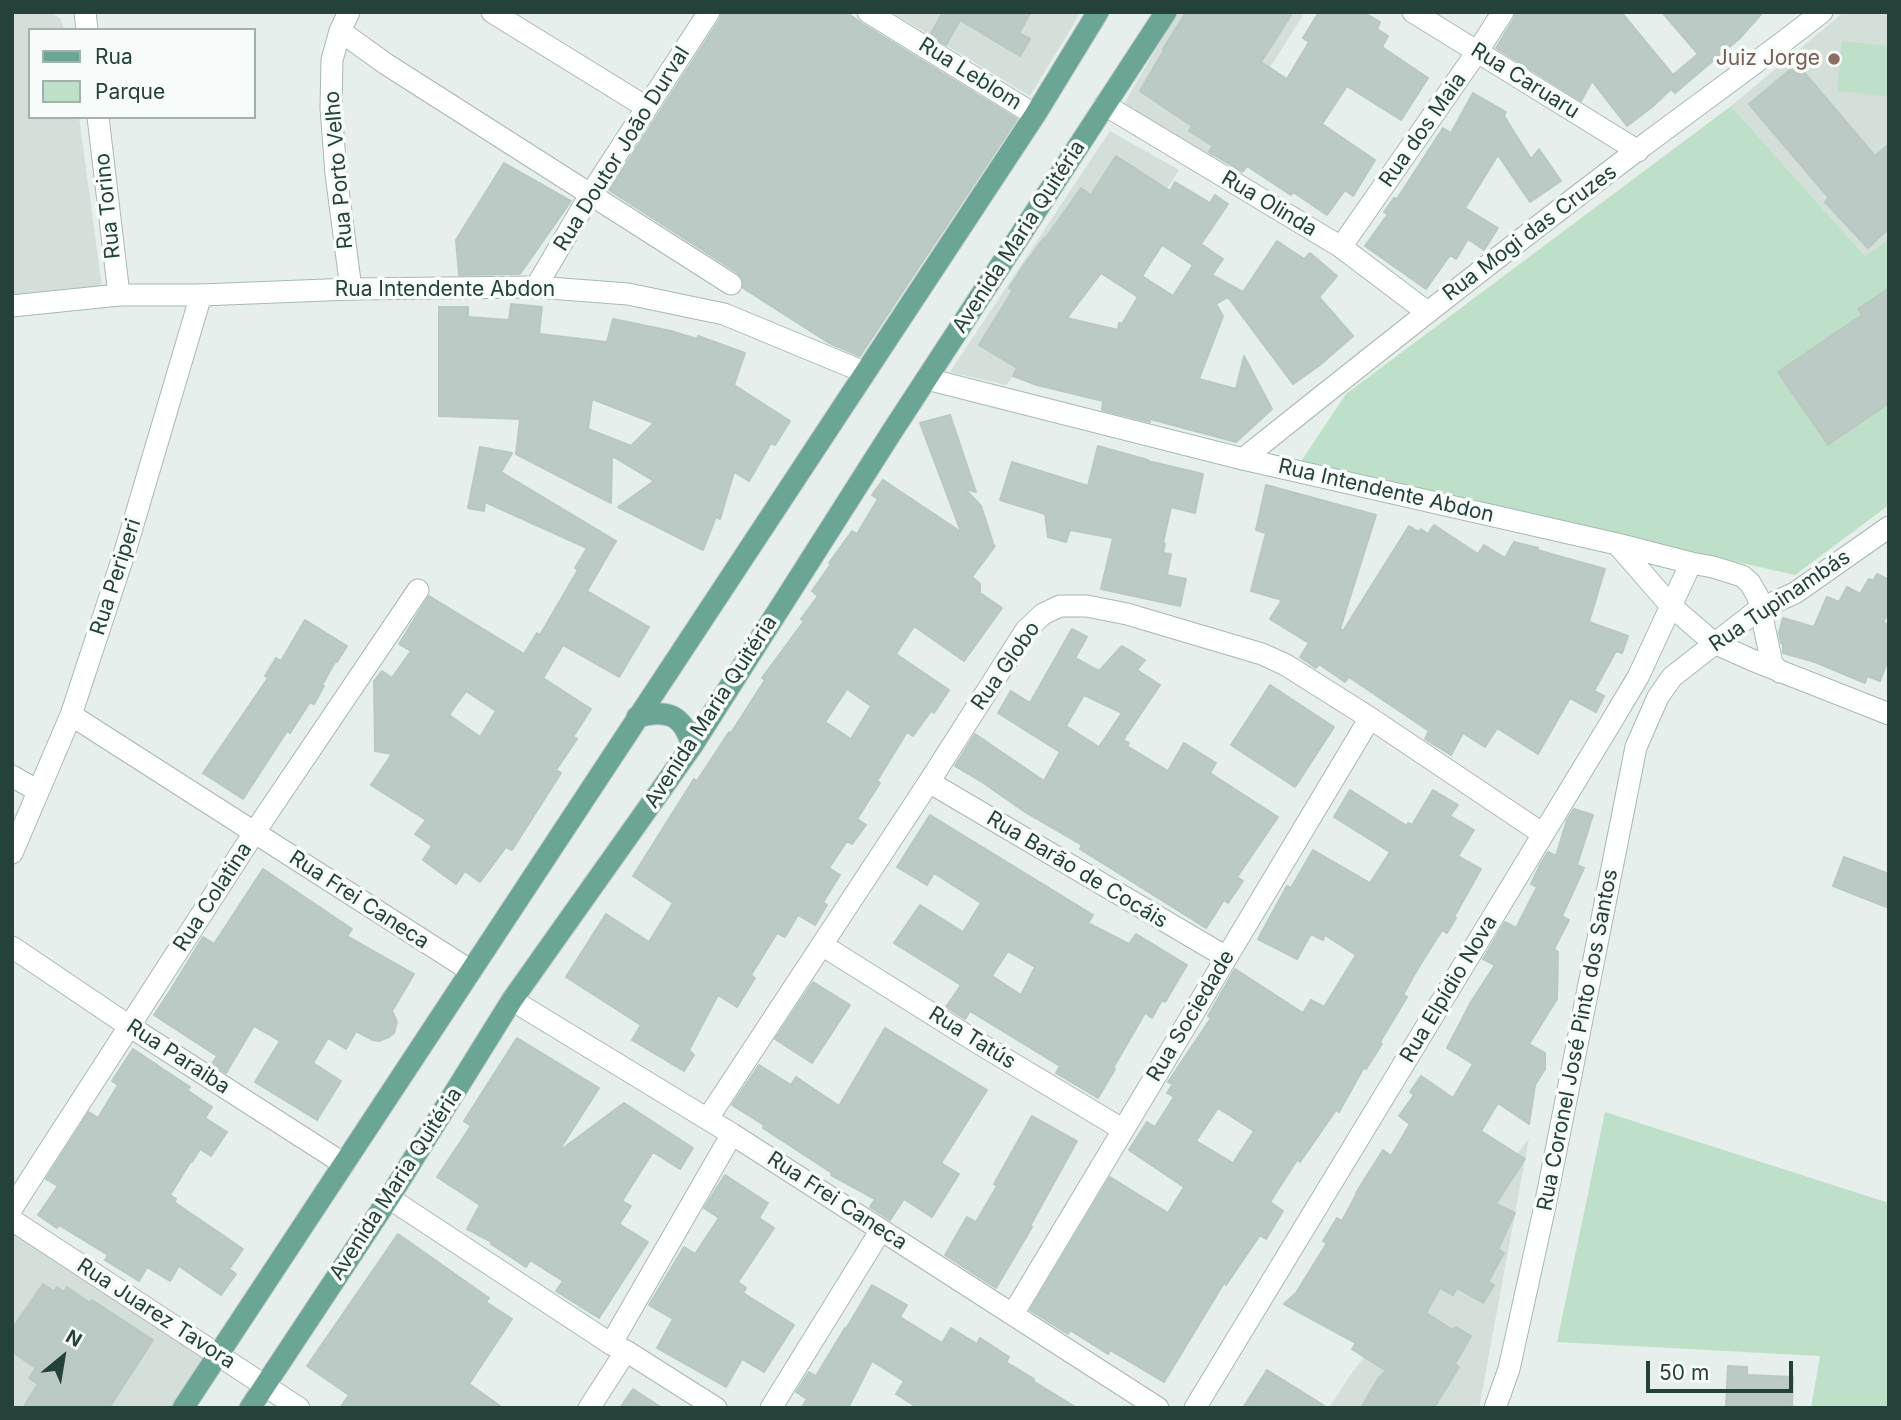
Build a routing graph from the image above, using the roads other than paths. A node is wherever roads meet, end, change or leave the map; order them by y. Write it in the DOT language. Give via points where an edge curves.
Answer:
graph roads {
  1 [pos="492,12"];
  2 [pos="709,12"];
  3 [pos="868,12"];
  4 [pos="1098,12"];
  5 [pos="1166,12"];
  6 [pos="1413,12"];
  7 [pos="1503,12"];
  8 [pos="1822,12"];
  9 [pos="345,22"];
  10 [pos="1478,52"];
  11 [pos="1105,105"];
  12 [pos="646,107"];
  13 [pos="1035,115"];
  14 [pos="98,119"];
  15 [pos="1637,151"];
  16 [pos="590,195"];
  17 [pos="1341,247"];
  18 [pos="731,284"];
  19 [pos="536,287"];
  20 [pos="351,289"];
  21 [pos="119,295"];
  22 [pos="201,295"];
  23 [pos="12,306"];
  24 [pos="1427,312"];
  25 [pos="864,372"];
  26 [pos="926,379"];
  27 [pos="1243,458"];
  28 [pos="1889,527"];
  29 [pos="1617,544"];
  30 [pos="1691,563"];
  31 [pos="418,590"];
  32 [pos="1671,606"];
  33 [pos="1759,609"];
  34 [pos="1714,643"];
  35 [pos="1780,671"];
  36 [pos="1672,677"];
  37 [pos="1889,714"];
  38 [pos="71,715"];
  39 [pos="636,717"];
  40 [pos="1370,718"];
  41 [pos="692,746"];
  42 [pos="12,776"];
  43 [pos="929,782"];
  44 [pos="38,791"];
  45 [pos="254,833"];
  46 [pos="1543,834"];
  47 [pos="12,853"];
  48 [pos="822,945"];
  49 [pos="12,947"];
  50 [pos="1226,957"];
  51 [pos="471,971"];
  52 [pos="512,1000"];
  53 [pos="129,1026"];
  54 [pos="708,1118"];
  55 [pos="1122,1129"];
  56 [pos="732,1133"];
  57 [pos="344,1164"];
  58 [pos="389,1198"];
  59 [pos="12,1208"];
  60 [pos="12,1220"];
  61 [pos="881,1230"];
  62 [pos="1013,1314"];
  63 [pos="619,1347"];
  64 [pos="217,1354"];
  65 [pos="265,1385"];
  66 [pos="183,1408"];
  67 [pos="250,1408"];
  68 [pos="299,1408"];
  69 [pos="589,1408"];
  70 [pos="716,1408"];
  71 [pos="771,1408"];
  72 [pos="1158,1408"];
  73 [pos="1195,1408"];
  74 [pos="1495,1408"];
  1 -- 12 [label="street"];
  2 -- 12 [label="street, Rua Doutor João Durval"];
  3 -- 13 [label="street, Rua Leblom"];
  4 -- 13 [label="main road"];
  5 -- 11 [label="main road, Avenida Maria Quitéria"];
  6 -- 10 [label="street, Rua Caruaru"];
  7 -- 10 [label="street, Rua dos Maia"];
  8 -- 15 [label="street, Rua Mogi das Cruzes"];
  9 -- 16 [label="street" via="386,64"];
  9 -- 20 [label="street, Rua Porto Velho" via="332,60 331,108"];
  10 -- 15 [label="street, Rua Caruaru"];
  10 -- 17 [label="street, Rua dos Maia"];
  11 -- 17 [label="street, Rua Olinda"];
  11 -- 26 [label="main road, Avenida Maria Quitéria"];
  12 -- 16 [label="street, Rua Doutor João Durval"];
  13 -- 25 [label="main road"];
  14 -- 21 [label="street, Rua Torino"];
  15 -- 24 [label="street, Rua Mogi das Cruzes"];
  16 -- 18 [label="street"];
  16 -- 19 [label="street, Rua Doutor João Durval"];
  17 -- 24 [label="street, Rua Olinda"];
  19 -- 20 [label="street, Rua Intendente Abdon"];
  19 -- 25 [label="street, Rua Intendente Abdon" via="628,294 724,314"];
  20 -- 22 [label="street, Rua Intendente Abdon"];
  21 -- 22 [label="street, Rua Intendente Abdon"];
  21 -- 23 [label="street, Rua Intendente Abdon"];
  22 -- 38 [label="street, Rua Periperi"];
  24 -- 27 [label="street, Rua Mogi das Cruzes"];
  25 -- 39 [label="main road"];
  26 -- 27 [label="street, Rua Intendente Abdon"];
  26 -- 41 [label="main road, Avenida Maria Quitéria"];
  27 -- 29 [label="street, Rua Intendente Abdon"];
  28 -- 33 [label="street, Rua Tupinambás" via="1795,593"];
  29 -- 30 [label="street, Rua Intendente Abdon"];
  29 -- 32 [label="street"];
  30 -- 32 [label="street, Rua Elpídio Nova"];
  30 -- 33 [label="street, Rua Intendente Abdon" via="1742,576 1758,597"];
  31 -- 45 [label="street, Rua Colatina"];
  32 -- 34 [label="street"];
  32 -- 46 [label="street, Rua Elpídio Nova" via="1638,677"];
  33 -- 34 [label="street, Rua Tupinambás"];
  33 -- 35 [label="street, Rua Intendente Abdon" via="1772,664"];
  34 -- 35 [label="street"];
  34 -- 36 [label="street, Rua Tupinambás"];
  35 -- 37 [label="street"];
  36 -- 74 [label="street, Rua Coronel José Pinto dos Santos" via="1636,747 1545,1206"];
  38 -- 44 [label="street, Rua Periperi"];
  38 -- 45 [label="street, Rua Frei Caneca"];
  39 -- 41 [label="main road" via="652,713 678,719"];
  39 -- 51 [label="main road"];
  40 -- 43 [label="street, Rua Globo" via="1262,654 1127,614 1060,606 1026,630"];
  40 -- 46 [label="street, Rua Globo"];
  40 -- 50 [label="street, Rua Sociedade"];
  41 -- 52 [label="main road, Avenida Maria Quitéria"];
  42 -- 44 [label="street"];
  43 -- 48 [label="street, Rua Globo"];
  43 -- 50 [label="street, Rua Barão de Cocáis"];
  44 -- 47 [label="street, Rua Periperi"];
  45 -- 51 [label="street, Rua Frei Caneca"];
  45 -- 53 [label="street, Rua Colatina"];
  46 -- 73 [label="street, Rua Elpídio Nova"];
  48 -- 54 [label="street, Rua Globo"];
  48 -- 55 [label="street, Rua Tatús"];
  49 -- 53 [label="street, Rua Paraiba"];
  50 -- 55 [label="street, Rua Sociedade"];
  51 -- 57 [label="main road"];
  52 -- 54 [label="street, Rua Frei Caneca"];
  52 -- 58 [label="main road, Avenida Maria Quitéria"];
  53 -- 57 [label="street, Rua Paraiba"];
  53 -- 59 [label="street, Rua Colatina"];
  54 -- 56 [label="street, Rua Frei Caneca"];
  55 -- 62 [label="street, Rua Sociedade"];
  56 -- 61 [label="street, Rua Frei Caneca"];
  56 -- 63 [label="street"];
  57 -- 64 [label="main road"];
  58 -- 63 [label="street"];
  58 -- 65 [label="main road, Avenida Maria Quitéria"];
  60 -- 64 [label="street, Rua Juarez Tavora"];
  61 -- 62 [label="street, Rua Frei Caneca"];
  61 -- 71 [label="street"];
  62 -- 72 [label="street, Rua Frei Caneca"];
  63 -- 69 [label="street"];
  63 -- 70 [label="street"];
  64 -- 65 [label="street, Rua Juarez Tavora"];
  64 -- 66 [label="main road"];
  65 -- 67 [label="main road, Avenida Maria Quitéria"];
  65 -- 68 [label="street, Rua Juarez Tavora"];
}
